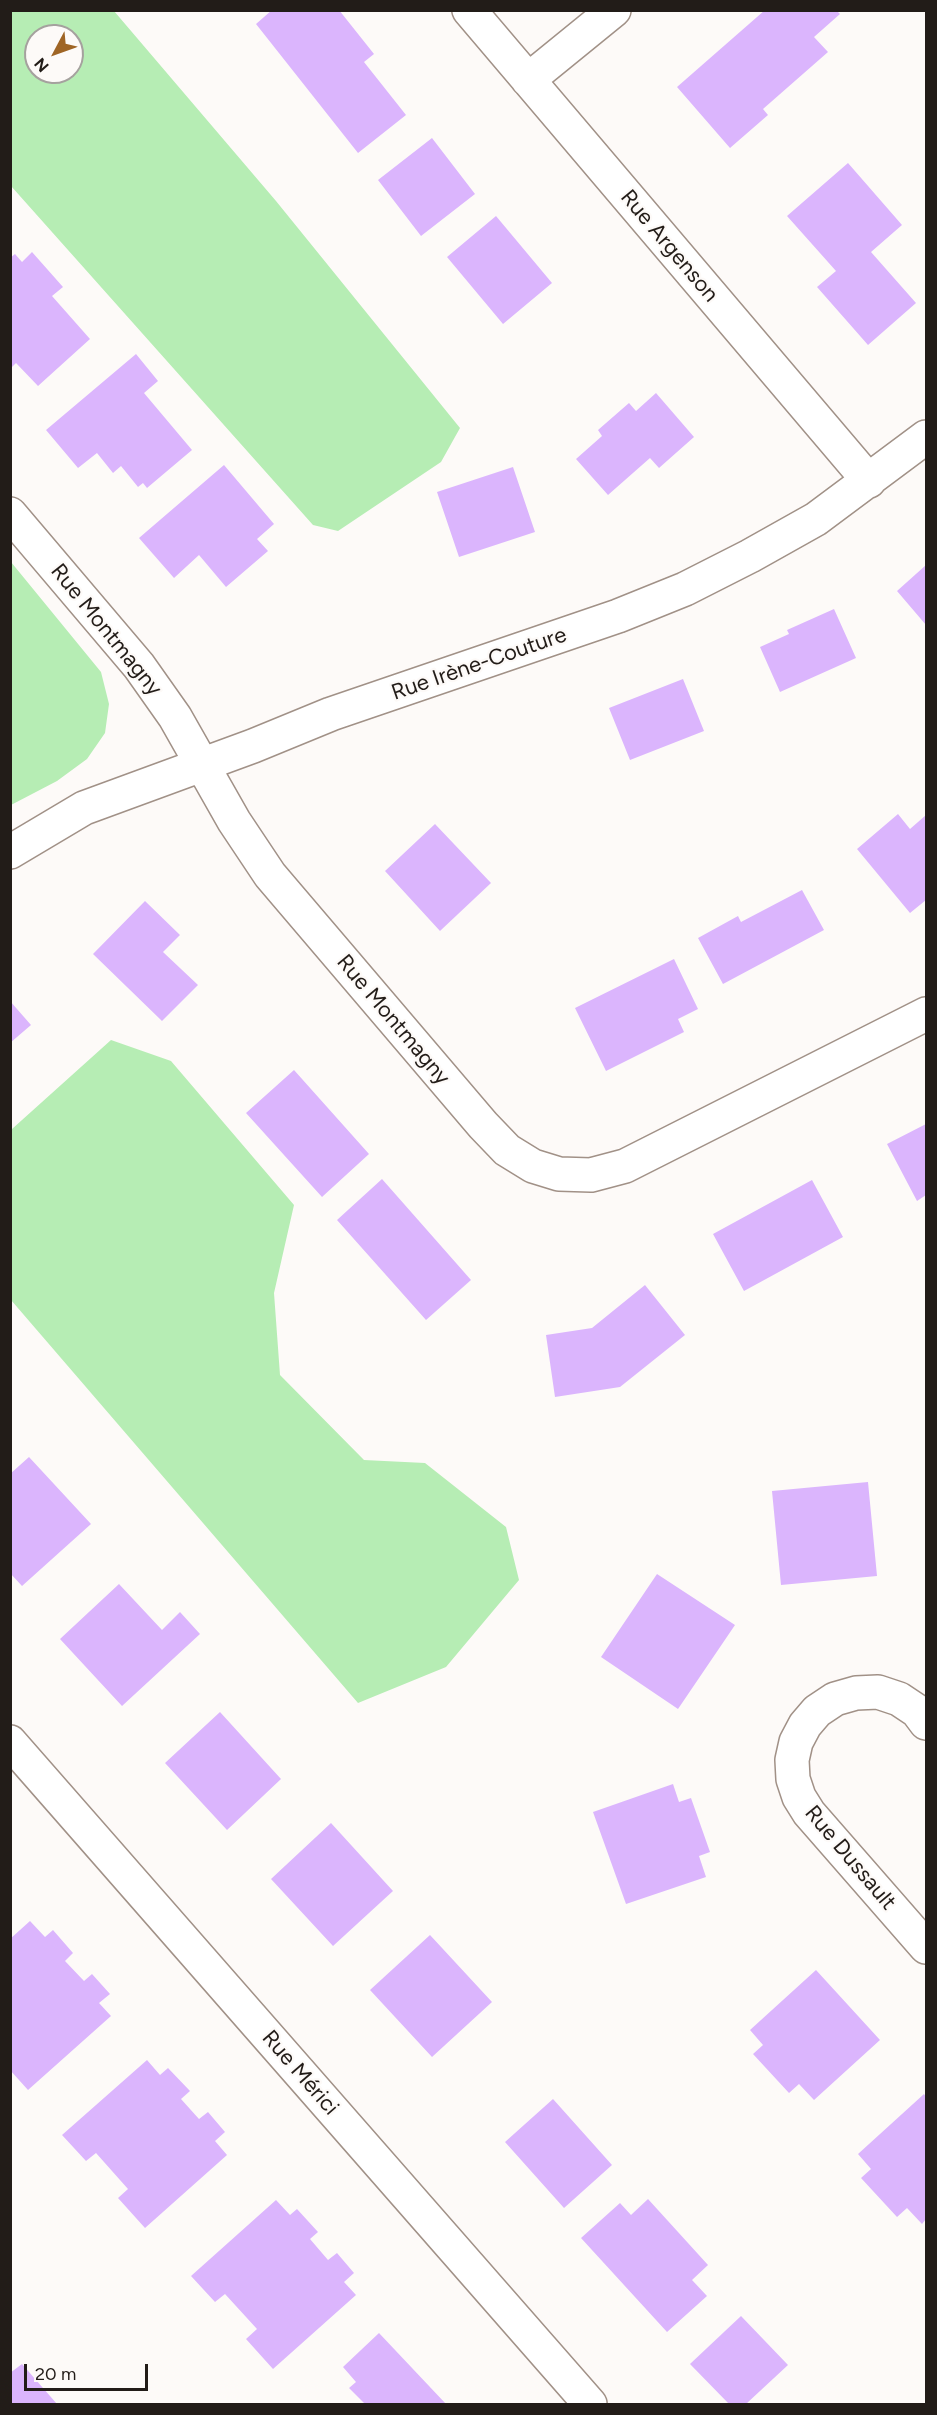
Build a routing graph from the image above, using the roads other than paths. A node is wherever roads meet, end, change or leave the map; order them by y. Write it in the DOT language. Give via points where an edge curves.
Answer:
graph roads {
  1 [pos="469,10"];
  2 [pos="614,10"];
  3 [pos="528,80"];
  4 [pos="927,437"];
  5 [pos="869,481"];
  6 [pos="10,514"];
  7 [pos="202,765"];
  8 [pos="10,852"];
  9 [pos="927,1014"];
  10 [pos="927,1723"];
  11 [pos="10,1742"];
  12 [pos="927,1947"];
  13 [pos="590,2404"];
  1 -- 3 [label="street, Rue Argenson"];
  2 -- 3 [label="street"];
  3 -- 5 [label="street, Rue Argenson"];
  4 -- 5 [label="street, Rue Irène-Couture"];
  5 -- 7 [label="street, Rue Irène-Couture" via="816,519 685,589 618,616 332,714"];
  6 -- 7 [label="street, Rue Montmagny" via="139,666"];
  7 -- 8 [label="street, Rue Irène-Couture" via="84,808"];
  7 -- 9 [label="street, Rue Montmagny" via="270,875 483,1125 507,1150 533,1166 559,1174 591,1175 625,1166"];
  10 -- 12 [label="street, Rue Dussault" via="899,1699 878,1692 856,1693 835,1699 817,1711 796,1742 792,1760 796,1788 809,1813"];
  11 -- 13 [label="street, Rue Mérici"];
}
